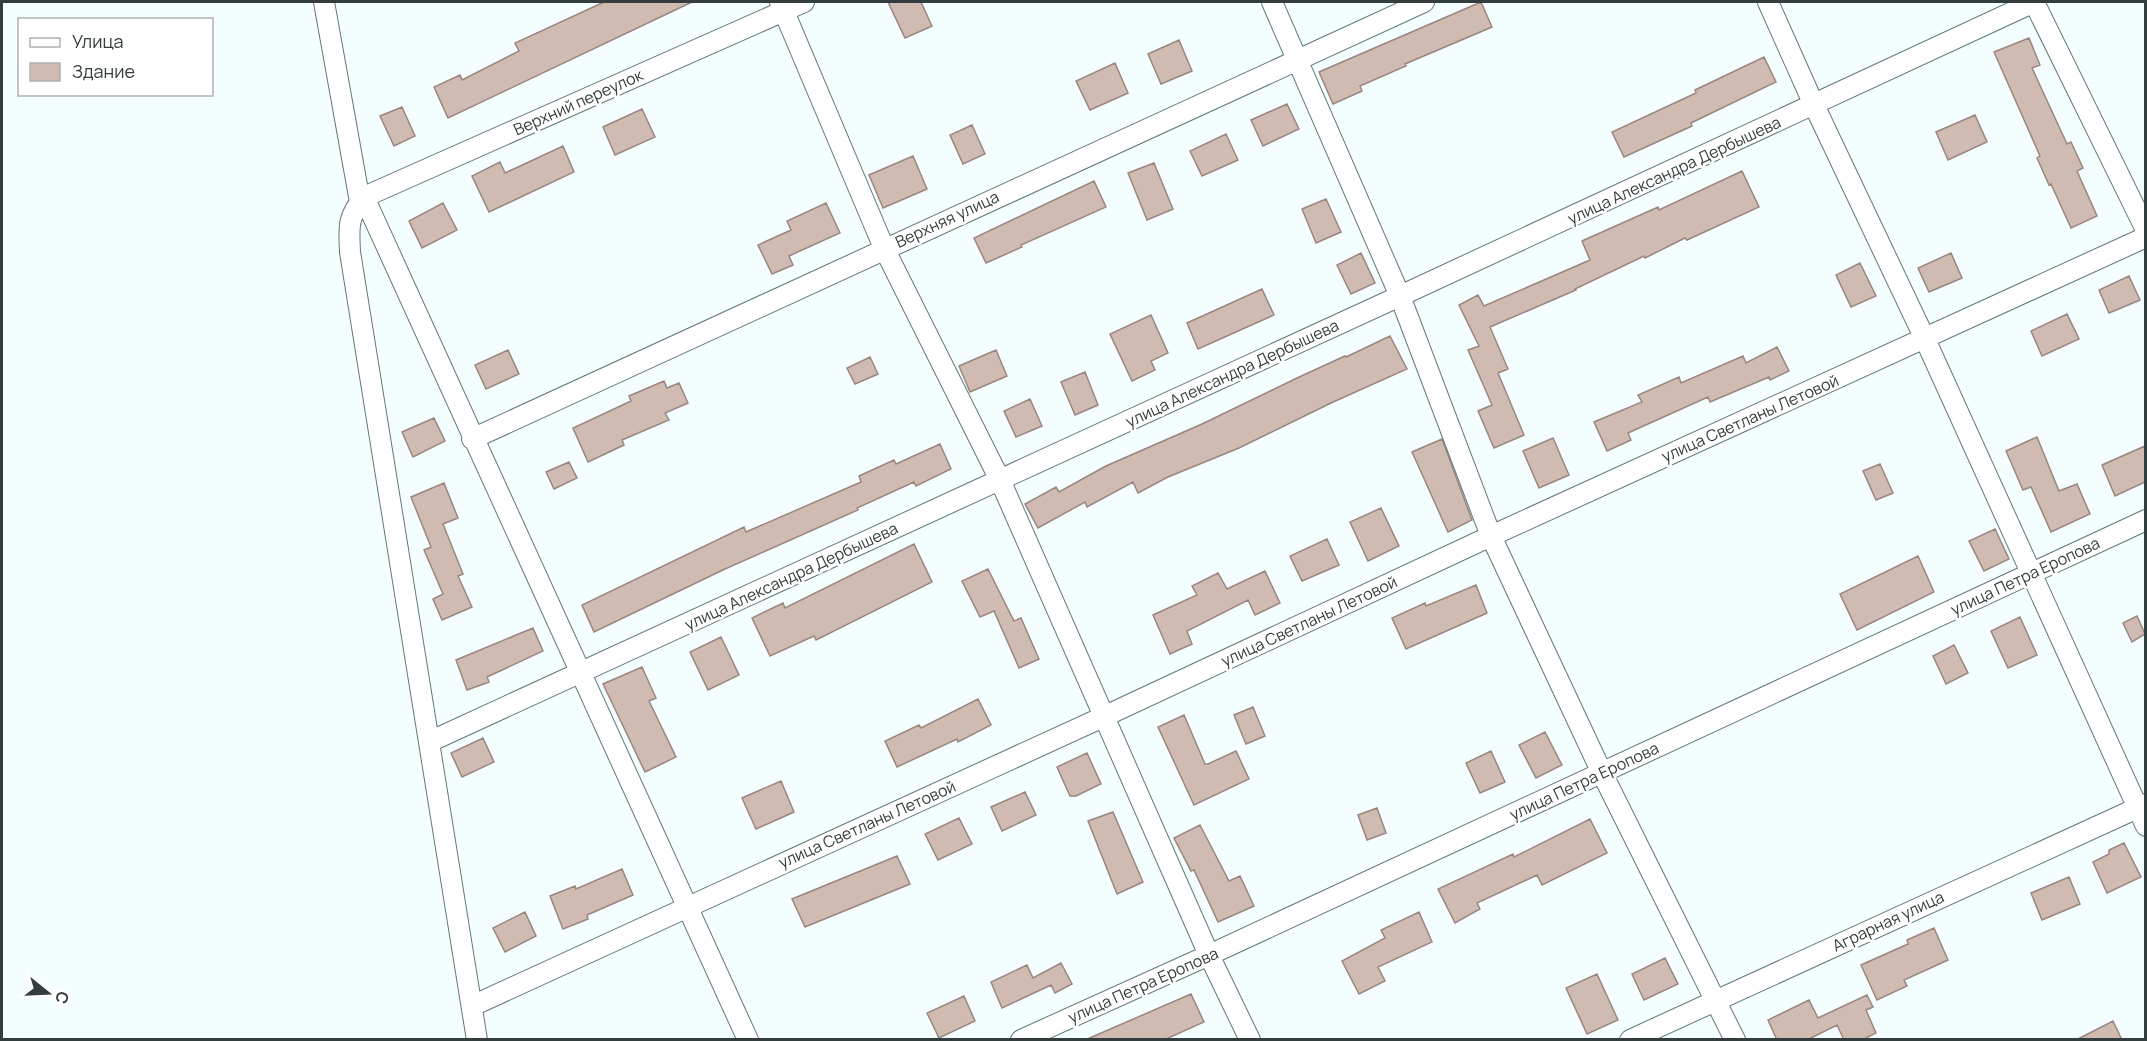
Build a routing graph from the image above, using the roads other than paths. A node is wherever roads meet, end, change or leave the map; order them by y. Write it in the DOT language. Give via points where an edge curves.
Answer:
graph roads {
  1 [pos="324,2"];
  2 [pos="804,2"];
  3 [pos="1272,2"];
  4 [pos="1424,2"];
  5 [pos="1768,2"];
  6 [pos="2034,2"];
  7 [pos="782,6"];
  8 [pos="1298,58"];
  9 [pos="1814,105"];
  10 [pos="360,202"];
  11 [pos="2145,230"];
  12 [pos="2145,237"];
  13 [pos="884,248"];
  14 [pos="1400,296"];
  15 [pos="1925,339"];
  16 [pos="472,439"];
  17 [pos="1000,480"];
  18 [pos="2145,520"];
  19 [pos="1491,536"];
  20 [pos="2032,573"];
  21 [pos="582,672"];
  22 [pos="1103,717"];
  23 [pos="429,741"];
  24 [pos="1602,773"];
  25 [pos="2141,806"];
  26 [pos="2145,826"];
  27 [pos="687,906"];
  28 [pos="1209,955"];
  29 [pos="1715,1000"];
  30 [pos="472,1006"];
  31 [pos="477,1040"];
  32 [pos="748,1040"];
  33 [pos="1021,1040"];
  34 [pos="1250,1040"];
  35 [pos="1630,1040"];
  36 [pos="1735,1040"];
  1 -- 10 [label="street"];
  2 -- 7 [label="street, Верхний переулок"];
  3 -- 8 [label="street"];
  4 -- 8 [label="street, Верхняя улица"];
  5 -- 9 [label="street"];
  6 -- 9 [label="street, улица Александра Дербышева"];
  6 -- 11 [label="street"];
  7 -- 10 [label="street, Верхний переулок"];
  7 -- 13 [label="street"];
  8 -- 13 [label="street, Верхняя улица"];
  8 -- 14 [label="street"];
  9 -- 14 [label="street, улица Александра Дербышева"];
  9 -- 15 [label="street"];
  10 -- 16 [label="street"];
  10 -- 23 [label="street" via="348,225 350,252"];
  12 -- 15 [label="street, улица Светланы Летовой"];
  13 -- 16 [label="street, Верхняя улица"];
  13 -- 17 [label="street"];
  14 -- 17 [label="street, улица Александра Дербышева"];
  14 -- 19 [label="street"];
  15 -- 19 [label="street, улица Светланы Летовой"];
  15 -- 20 [label="street"];
  16 -- 21 [label="street"];
  17 -- 21 [label="street, улица Александра Дербышева"];
  17 -- 22 [label="street"];
  18 -- 20 [label="street, улица Петра Еропова"];
  19 -- 22 [label="street, улица Светланы Летовой"];
  19 -- 24 [label="street"];
  20 -- 24 [label="street, улица Петра Еропова"];
  20 -- 25 [label="street"];
  21 -- 23 [label="street, улица Александра Дербышева"];
  21 -- 27 [label="street"];
  22 -- 27 [label="street, улица Светланы Летовой"];
  22 -- 28 [label="street"];
  23 -- 30 [label="street"];
  24 -- 28 [label="street, улица Петра Еропова"];
  24 -- 29 [label="street"];
  25 -- 26 [label="street"];
  25 -- 29 [label="street, Аграрная улица"];
  27 -- 30 [label="street, улица Светланы Летовой"];
  27 -- 32 [label="street"];
  28 -- 33 [label="street, улица Петра Еропова"];
  28 -- 34 [label="street"];
  29 -- 35 [label="street, Аграрная улица"];
  29 -- 36 [label="street"];
  30 -- 31 [label="street"];
}
